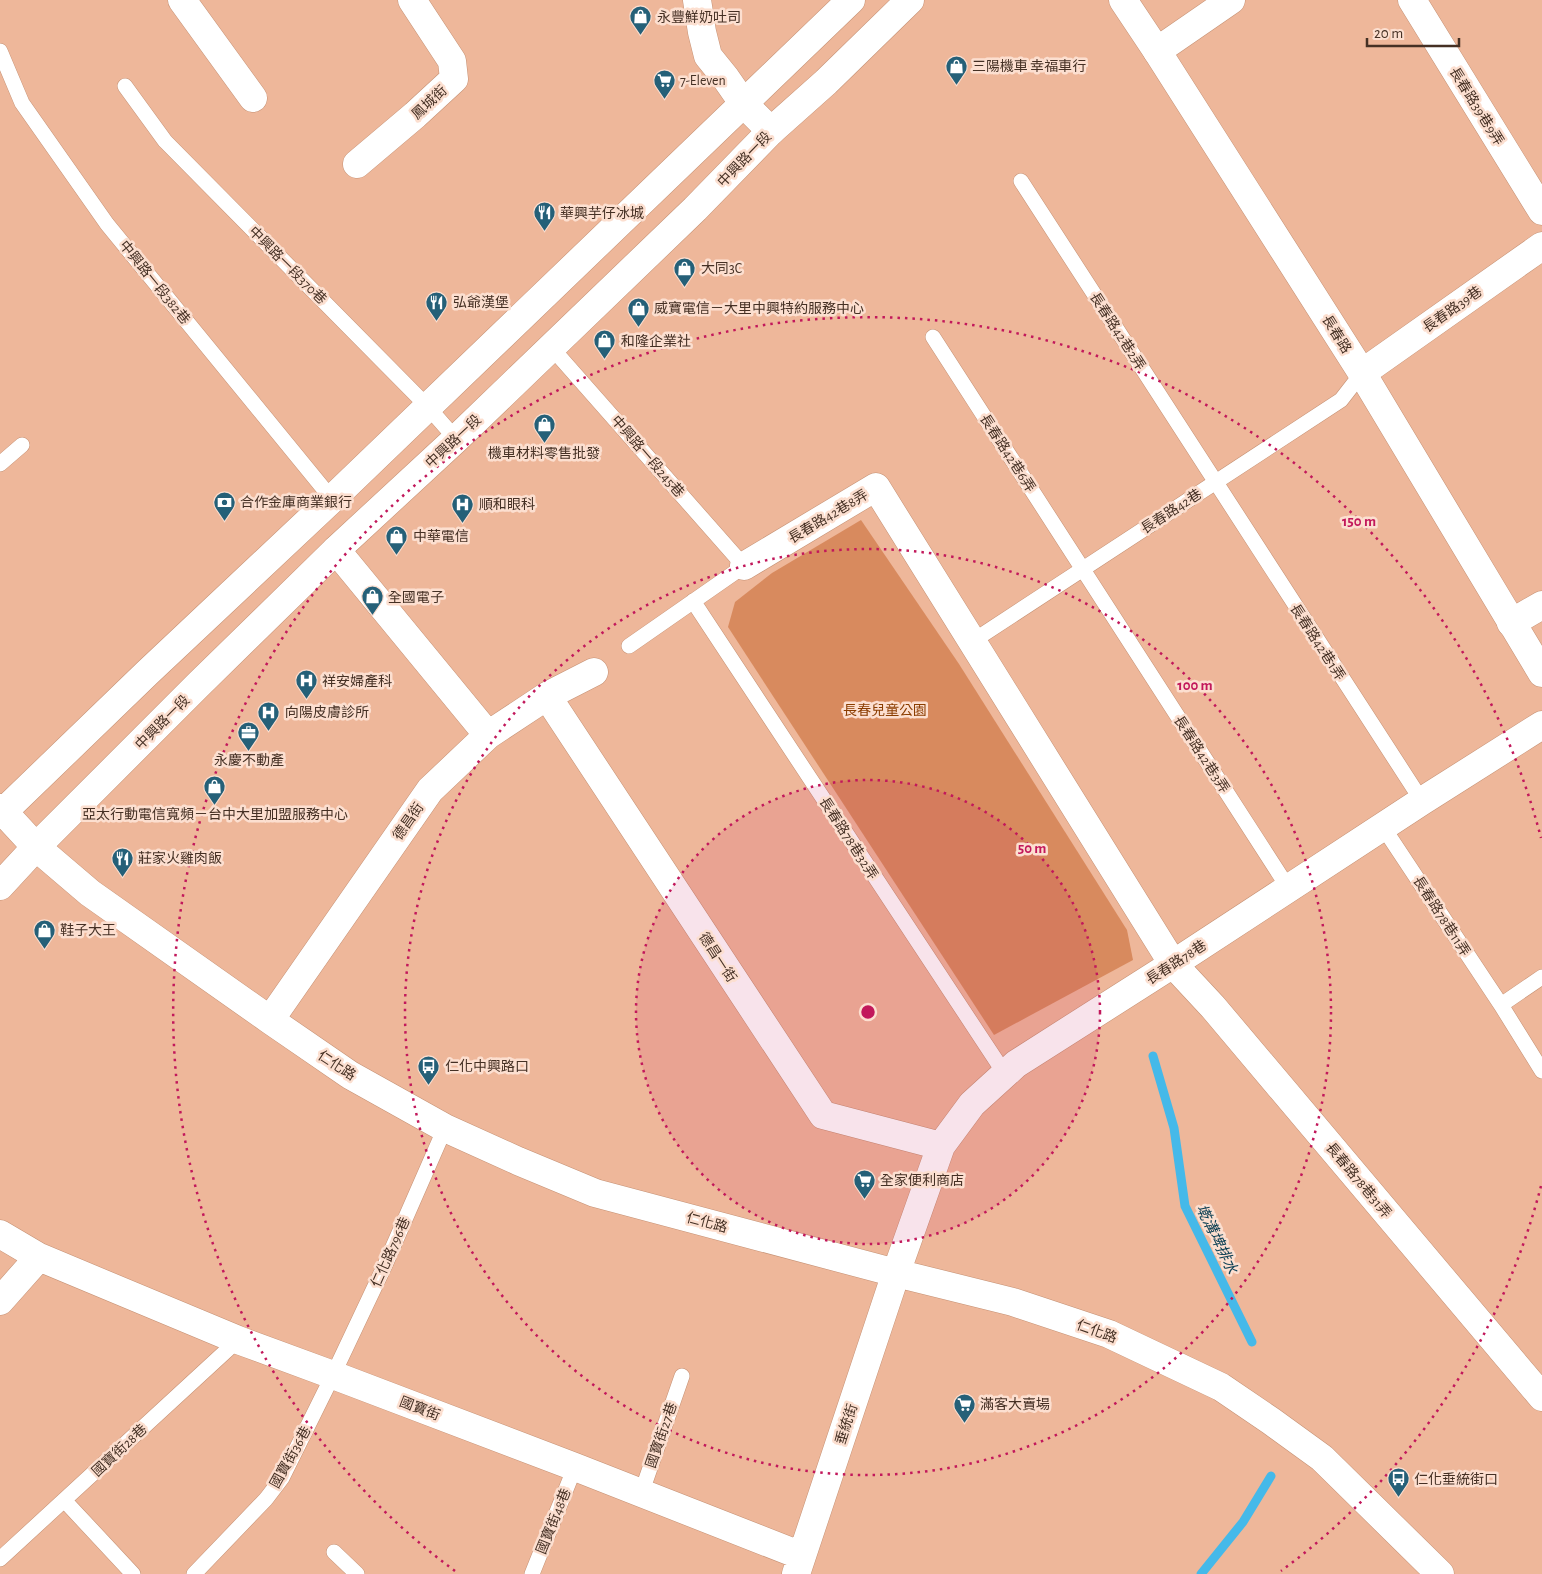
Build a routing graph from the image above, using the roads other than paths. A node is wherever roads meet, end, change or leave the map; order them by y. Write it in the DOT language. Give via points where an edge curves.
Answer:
graph roads {
  1 [pos="182,0"];
  2 [pos="698,0"];
  3 [pos="851,0"];
  4 [pos="910,0"];
  5 [pos="1123,0"];
  6 [pos="1231,0"];
  7 [pos="1412,0"];
  8 [pos="416,1"];
  9 [pos="0,51"];
  10 [pos="1157,51"];
  11 [pos="125,86"];
  12 [pos="252,98"];
  13 [pos="743,103"];
  14 [pos="771,131"];
  15 [pos="357,164"];
  16 [pos="1021,181"];
  17 [pos="1542,212"];
  18 [pos="1542,246"];
  19 [pos="933,337"];
  20 [pos="552,347"];
  21 [pos="1362,373"];
  22 [pos="428,407"];
  23 [pos="456,439"];
  24 [pos="22,445"];
  25 [pos="0,464"];
  26 [pos="1215,482"];
  27 [pos="332,499"];
  28 [pos="336,550"];
  29 [pos="744,566"];
  30 [pos="1082,568"];
  31 [pos="693,601"];
  32 [pos="1542,605"];
  33 [pos="1511,623"];
  34 [pos="972,641"];
  35 [pos="629,646"];
  36 [pos="594,672"];
  37 [pos="1542,674"];
  38 [pos="547,696"];
  39 [pos="1542,725"];
  40 [pos="488,735"];
  41 [pos="1422,801"];
  42 [pos="1,812"];
  43 [pos="1383,827"];
  44 [pos="36,847"];
  45 [pos="0,886"];
  46 [pos="1289,889"];
  47 [pos="1173,964"];
  48 [pos="1542,977"];
  49 [pos="1501,1005"];
  50 [pos="270,1020"];
  51 [pos="1542,1071"];
  52 [pos="1006,1074"];
  53 [pos="445,1128"];
  54 [pos="941,1146"];
  55 [pos="0,1234"];
  56 [pos="39,1257"];
  57 [pos="896,1273"];
  58 [pos="0,1301"];
  59 [pos="238,1340"];
  60 [pos="334,1375"];
  61 [pos="682,1376"];
  62 [pos="1542,1397"];
  63 [pos="575,1467"];
  64 [pos="641,1494"];
  65 [pos="64,1500"];
  66 [pos="334,1552"];
  67 [pos="0,1559"];
  68 [pos="799,1565"];
  69 [pos="133,1574"];
  70 [pos="194,1574"];
  71 [pos="356,1574"];
  72 [pos="532,1574"];
  73 [pos="1440,1574"];
  1 -- 12 [label="street"];
  2 -- 13 [label="street" via="708,56"];
  3 -- 13 [label="street"];
  4 -- 14 [label="street, 中興路一段"];
  5 -- 10 [label="street, 長春路"];
  6 -- 10 [label="street"];
  7 -- 17 [label="street, 長春路39巷9弄"];
  8 -- 15 [label="street, 鳳城街" via="452,61 454,79"];
  9 -- 27 [label="lane, 中興路一段382巷" via="22,103 107,224"];
  10 -- 21 [label="street, 長春路"];
  11 -- 22 [label="lane, 中興路一段370巷" via="165,141"];
  13 -- 14 [label="street"];
  13 -- 22 [label="street"];
  14 -- 20 [label="street, 中興路一段"];
  16 -- 26 [label="lane, 長春路42巷2弄"];
  18 -- 21 [label="street, 長春路39巷"];
  19 -- 30 [label="lane, 長春路42巷6弄"];
  20 -- 23 [label="street, 中興路一段"];
  20 -- 29 [label="lane, 中興路一段245巷"];
  21 -- 26 [label="lane, 長春路42巷" via="1341,400"];
  21 -- 33 [label="street, 長春路"];
  22 -- 23 [label="lane, 中興路一段370巷"];
  22 -- 27 [label="street"];
  23 -- 28 [label="street, 中興路一段"];
  24 -- 25 [label="lane"];
  26 -- 30 [label="lane, 長春路42巷"];
  26 -- 41 [label="lane, 長春路42巷1弄"];
  27 -- 42 [label="street"];
  28 -- 40 [label="street"];
  28 -- 44 [label="street, 中興路一段"];
  29 -- 31 [label="lane, 長春路42巷8弄"];
  29 -- 34 [label="street, 長春路42巷8弄" via="876,487"];
  30 -- 34 [label="lane, 長春路42巷"];
  30 -- 46 [label="lane, 長春路42巷3弄"];
  31 -- 35 [label="lane, 長春路42巷8弄"];
  31 -- 52 [label="lane, 長春路78巷32弄"];
  32 -- 33 [label="street"];
  33 -- 37 [label="street, 長春路"];
  34 -- 47 [label="street, 長春路78巷31弄"];
  36 -- 38 [label="street, 德昌街"];
  38 -- 40 [label="street, 德昌街"];
  38 -- 54 [label="street, 德昌一街" via="823,1115"];
  39 -- 41 [label="street, 長春路78巷"];
  40 -- 50 [label="street, 德昌街" via="430,790"];
  41 -- 43 [label="street, 長春路78巷"];
  42 -- 44 [label="street, 仁化路"];
  43 -- 46 [label="street, 長春路78巷"];
  43 -- 49 [label="lane, 長春路78巷11弄"];
  44 -- 45 [label="street, 中興路一段"];
  44 -- 50 [label="street, 仁化路" via="90,893"];
  46 -- 47 [label="street, 長春路78巷"];
  47 -- 52 [label="street, 長春路78巷" via="1016,1064"];
  47 -- 62 [label="street, 長春路78巷31弄" via="1220,1015"];
  48 -- 49 [label="lane"];
  49 -- 51 [label="lane, 長春路78巷11弄"];
  50 -- 53 [label="street, 仁化路" via="350,1074"];
  52 -- 54 [label="street, 長春路78巷" via="972,1104"];
  53 -- 57 [label="street, 仁化路" via="595,1193"];
  53 -- 60 [label="lane, 仁化路796巷"];
  54 -- 57 [label="street, 長春路78巷"];
  55 -- 56 [label="street, 國寶街"];
  56 -- 58 [label="street"];
  56 -- 59 [label="street, 國寶街"];
  57 -- 68 [label="street, 垂統街"];
  57 -- 73 [label="street, 仁化路" via="1013,1302 1109,1334 1221,1387 1322,1458"];
  59 -- 60 [label="street, 國寶街"];
  59 -- 65 [label="lane, 國寶街28巷"];
  60 -- 63 [label="street, 國寶街"];
  60 -- 70 [label="lane, 國寶街36巷" via="282,1478"];
  61 -- 64 [label="lane, 國寶街27巷"];
  63 -- 64 [label="street, 國寶街"];
  63 -- 72 [label="lane, 國寶街48巷"];
  64 -- 68 [label="street, 國寶街"];
  65 -- 67 [label="lane, 國寶街28巷"];
  65 -- 69 [label="lane"];
  66 -- 71 [label="lane"];
}
